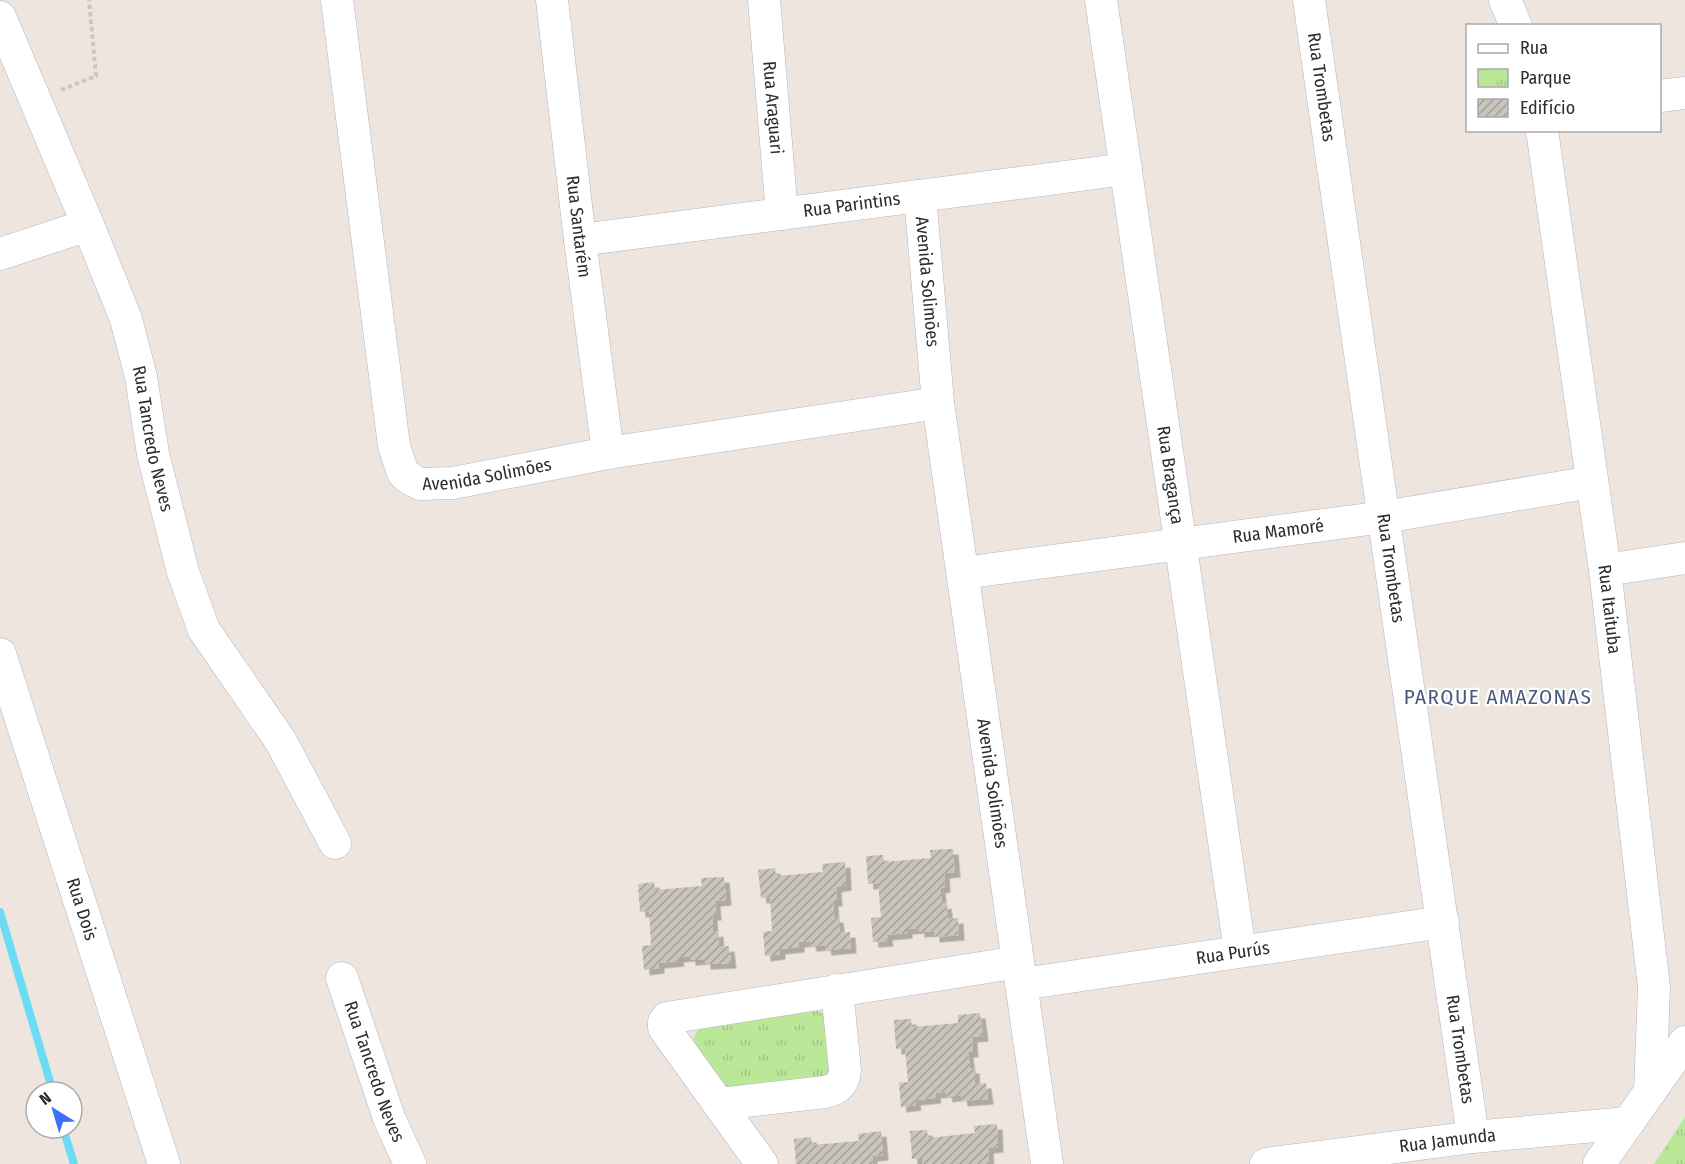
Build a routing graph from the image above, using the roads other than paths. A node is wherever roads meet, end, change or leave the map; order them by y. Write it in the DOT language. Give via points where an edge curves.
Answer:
graph roads {
  1 [pos="338,0"];
  2 [pos="552,0"];
  3 [pos="764,0"];
  4 [pos="1101,0"];
  5 [pos="1309,0"];
  6 [pos="1506,0"];
  7 [pos="0,17"];
  8 [pos="1515,24"];
  9 [pos="1685,93"];
  10 [pos="1661,96"];
  11 [pos="1542,132"];
  12 [pos="1126,169"];
  13 [pos="920,196"];
  14 [pos="782,214"];
  15 [pos="88,225"];
  16 [pos="579,240"];
  17 [pos="0,254"];
  18 [pos="938,403"];
  19 [pos="608,453"];
  20 [pos="1592,482"];
  21 [pos="1384,517"];
  22 [pos="1181,545"];
  23 [pos="1685,558"];
  24 [pos="1605,570"];
  25 [pos="963,573"];
  26 [pos="0,654"];
  27 [pos="335,843"];
  28 [pos="1443,922"];
  29 [pos="1240,951"];
  30 [pos="1020,973"];
  31 [pos="342,978"];
  32 [pos="837,990"];
  33 [pos="1685,1042"];
  34 [pos="1650,1092"];
  35 [pos="720,1104"];
  36 [pos="1628,1123"];
  37 [pos="1473,1137"];
  38 [pos="164,1164"];
  39 [pos="410,1164"];
  40 [pos="762,1164"];
  41 [pos="1047,1164"];
  42 [pos="1266,1164"];
  43 [pos="1599,1164"];
  1 -- 19 [label="street, Avenida Solimões" via="394,446 403,473 420,484 453,483"];
  2 -- 16 [label="street, Rua Santarém"];
  3 -- 14 [label="street, Rua Araguari"];
  4 -- 12 [label="street, Rua Bragança"];
  5 -- 21 [label="street, Rua Trombetas"];
  6 -- 8 [label="street"];
  7 -- 15 [label="street, Rua Tancredo Neves"];
  9 -- 10 [label="street"];
  11 -- 20 [label="street, Rua Itaituba"];
  12 -- 13 [label="street, Rua Parintins"];
  12 -- 22 [label="street, Rua Bragança"];
  13 -- 14 [label="street, Rua Parintins"];
  13 -- 18 [label="street, Avenida Solimões"];
  14 -- 16 [label="street, Rua Parintins"];
  15 -- 17 [label="street"];
  15 -- 27 [label="street, Rua Tancredo Neves" via="126,319 141,377 156,465 183,572 204,630 280,740"];
  16 -- 19 [label="street, Rua Santarém"];
  18 -- 19 [label="street, Avenida Solimões"];
  18 -- 25 [label="street, Avenida Solimões"];
  20 -- 21 [label="street, Rua Mamoré"];
  20 -- 24 [label="street, Rua Itaituba"];
  21 -- 22 [label="street, Rua Mamoré"];
  21 -- 28 [label="street, Rua Trombetas"];
  22 -- 25 [label="street, Rua Mamoré"];
  22 -- 29 [label="street, Rua Bragança"];
  23 -- 24 [label="street"];
  24 -- 34 [label="street, Rua Itaituba" via="1654,987"];
  25 -- 30 [label="street, Avenida Solimões"];
  26 -- 38 [label="street, Rua Dois"];
  28 -- 29 [label="street, Rua Purús"];
  28 -- 37 [label="street, Rua Trombetas"];
  29 -- 30 [label="street, Rua Purús"];
  30 -- 32 [label="street, Rua Purús"];
  30 -- 41 [label="street, Avenida Solimões"];
  31 -- 39 [label="street, Rua Tancredo Neves" via="389,1118"];
  32 -- 35 [label="street" via="845,1070 840,1086 825,1092"];
  32 -- 35 [label="street, Rua Purús" via="667,1018 664,1028"];
  33 -- 34 [label="street"];
  34 -- 36 [label="street"];
  35 -- 40 [label="street"];
  36 -- 37 [label="street, Rua Jamunda"];
  36 -- 43 [label="street"];
  37 -- 42 [label="street, Rua Jamunda"];
}
